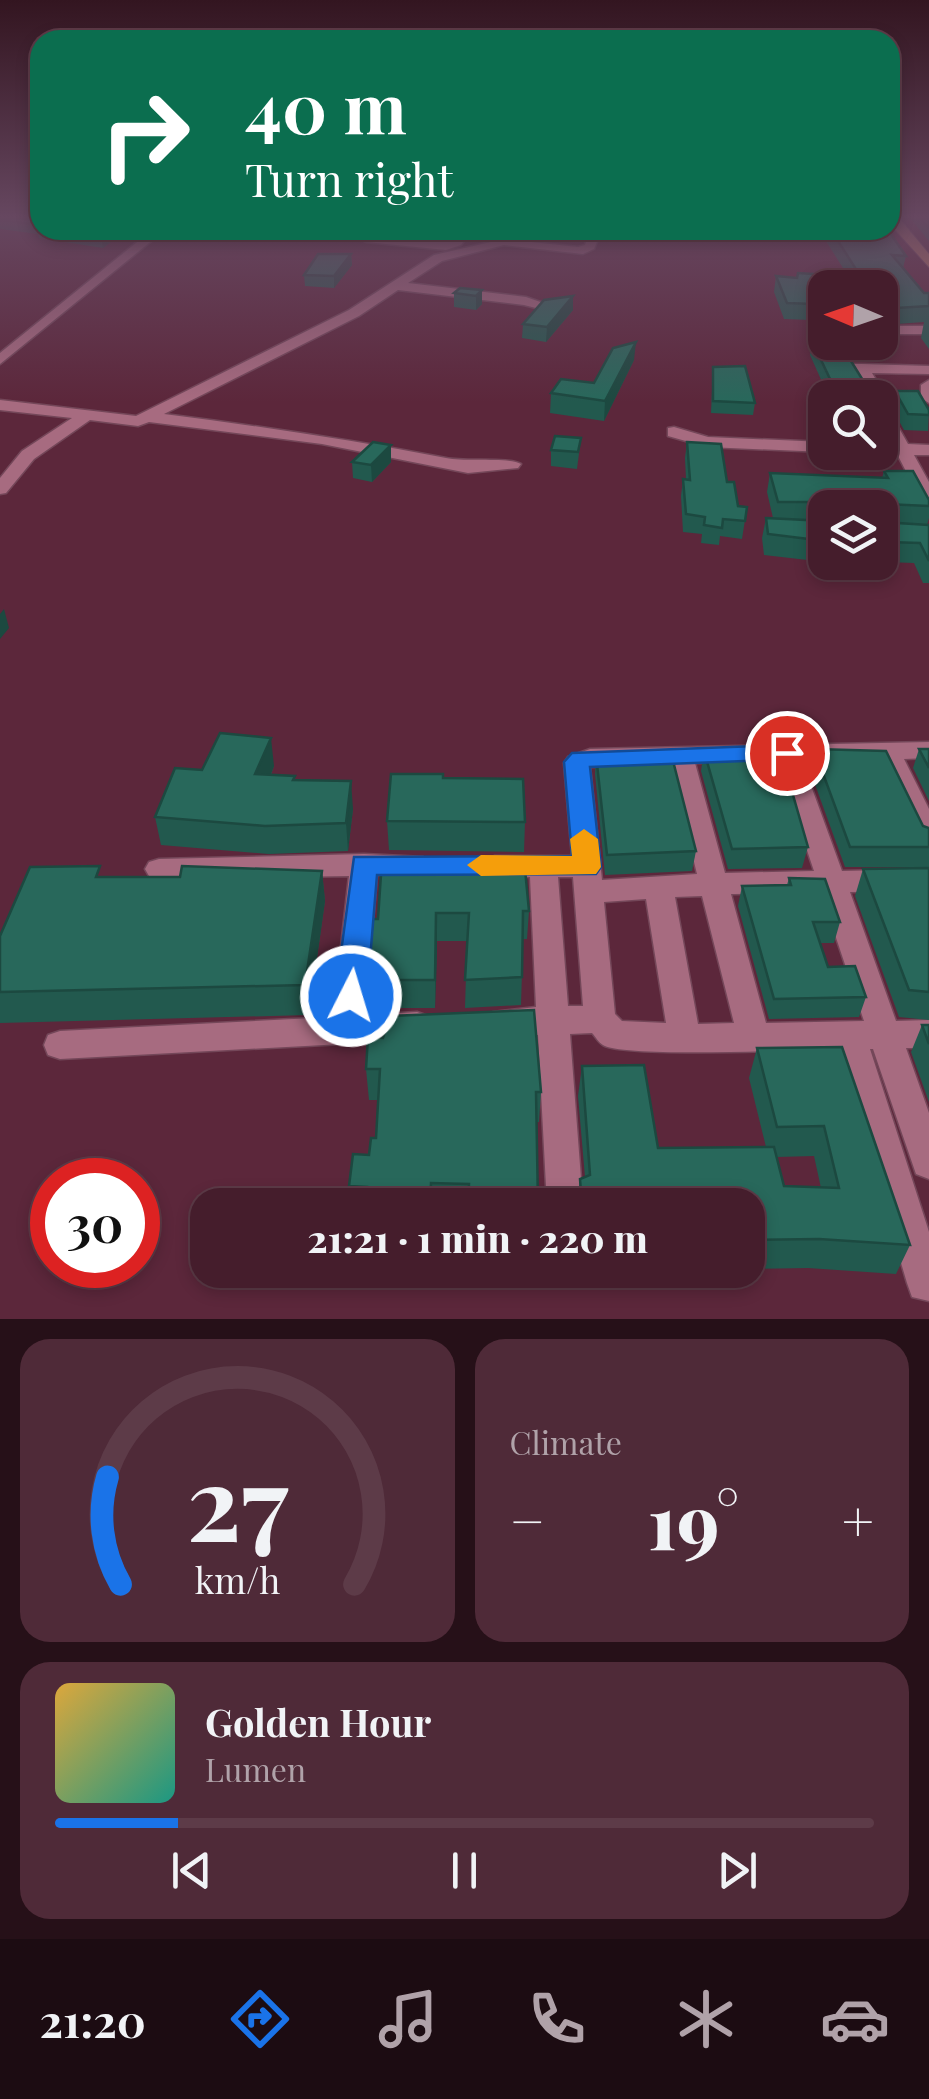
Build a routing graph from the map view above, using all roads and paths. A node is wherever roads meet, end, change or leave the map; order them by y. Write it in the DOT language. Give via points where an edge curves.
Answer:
graph roads {
  1 [pos="84,280"];
  2 [pos="98,280"];
  3 [pos="409,280"];
  4 [pos="398,286"];
  5 [pos="547,309"];
  6 [pos="898,330"];
  7 [pos="929,330"];
  8 [pos="0,347"];
  9 [pos="0,360"];
  10 [pos="929,370"];
  11 [pos="863,380"];
  12 [pos="929,385"];
  13 [pos="929,398"];
  14 [pos="0,406"];
  15 [pos="147,417"];
  16 [pos="84,418"];
  17 [pos="674,432"];
  18 [pos="898,442"];
  19 [pos="808,445"];
  20 [pos="898,450"];
  21 [pos="902,450"];
  22 [pos="929,450"];
  23 [pos="512,464"];
  24 [pos="0,489"];
  25 [pos="929,498"];
  26 [pos="929,750"];
  27 [pos="888,751"];
  28 [pos="787,753"];
  29 [pos="680,755"];
  30 [pos="929,838"];
  31 [pos="364,864"];
  32 [pos="432,865"];
  33 [pos="469,865"];
  34 [pos="543,866"];
  35 [pos="159,868"];
  36 [pos="588,880"];
  37 [pos="929,880"];
  38 [pos="832,882"];
  39 [pos="714,884"];
  40 [pos="660,888"];
  41 [pos="600,1018"];
  42 [pos="553,1020"];
  43 [pos="478,1023"];
  44 [pos="441,1025"];
  45 [pos="348,1028"];
  46 [pos="929,1034"];
  47 [pos="868,1036"];
  48 [pos="684,1038"];
  49 [pos="754,1038"];
  50 [pos="60,1044"];
  51 [pos="929,1162"];
  52 [pos="564,1188"];
  53 [pos="921,1243"];
  54 [pos="926,1283"];
  1 -- 8 [label="street"];
  2 -- 9 [label="street"];
  3 -- 4 [label="street"];
  4 -- 5 [label="street"];
  4 -- 15 [label="street"];
  6 -- 7 [label="street"];
  10 -- 11 [label="street" via="854,368"];
  12 -- 13 [label="street"];
  14 -- 16 [label="street"];
  15 -- 16 [label="street" via="126,423"];
  15 -- 23 [label="street" via="342,442 468,468"];
  16 -- 24 [label="street" via="28,454"];
  17 -- 19 [label="street" via="707,442"];
  18 -- 21 [label="street"];
  20 -- 21 [label="street"];
  21 -- 22 [label="street"];
  21 -- 25 [label="street"];
  26 -- 27 [label="street"];
  27 -- 28 [label="street"];
  27 -- 30 [label="street"];
  28 -- 29 [label="street"];
  28 -- 38 [label="street"];
  29 -- 36 [label="street" via="578,761"];
  29 -- 39 [label="street"];
  31 -- 32 [label="street"];
  31 -- 35 [label="street"];
  31 -- 45 [label="street"];
  33 -- 34 [label="street"];
  34 -- 36 [label="street"];
  34 -- 42 [label="street"];
  36 -- 40 [label="street"];
  36 -- 41 [label="street"];
  37 -- 38 [label="street"];
  38 -- 39 [label="street"];
  38 -- 47 [label="street"];
  39 -- 40 [label="street"];
  39 -- 49 [label="street"];
  40 -- 48 [label="street"];
  41 -- 42 [label="street"];
  41 -- 48 [label="street" via="614,1035"];
  42 -- 43 [label="street"];
  42 -- 52 [label="street"];
  44 -- 45 [label="street"];
  45 -- 50 [label="street"];
  46 -- 47 [label="street"];
  47 -- 49 [label="street"];
  47 -- 51 [label="street"];
  47 -- 53 [label="street"];
  48 -- 49 [label="street"];
  53 -- 54 [label="street"];
}
